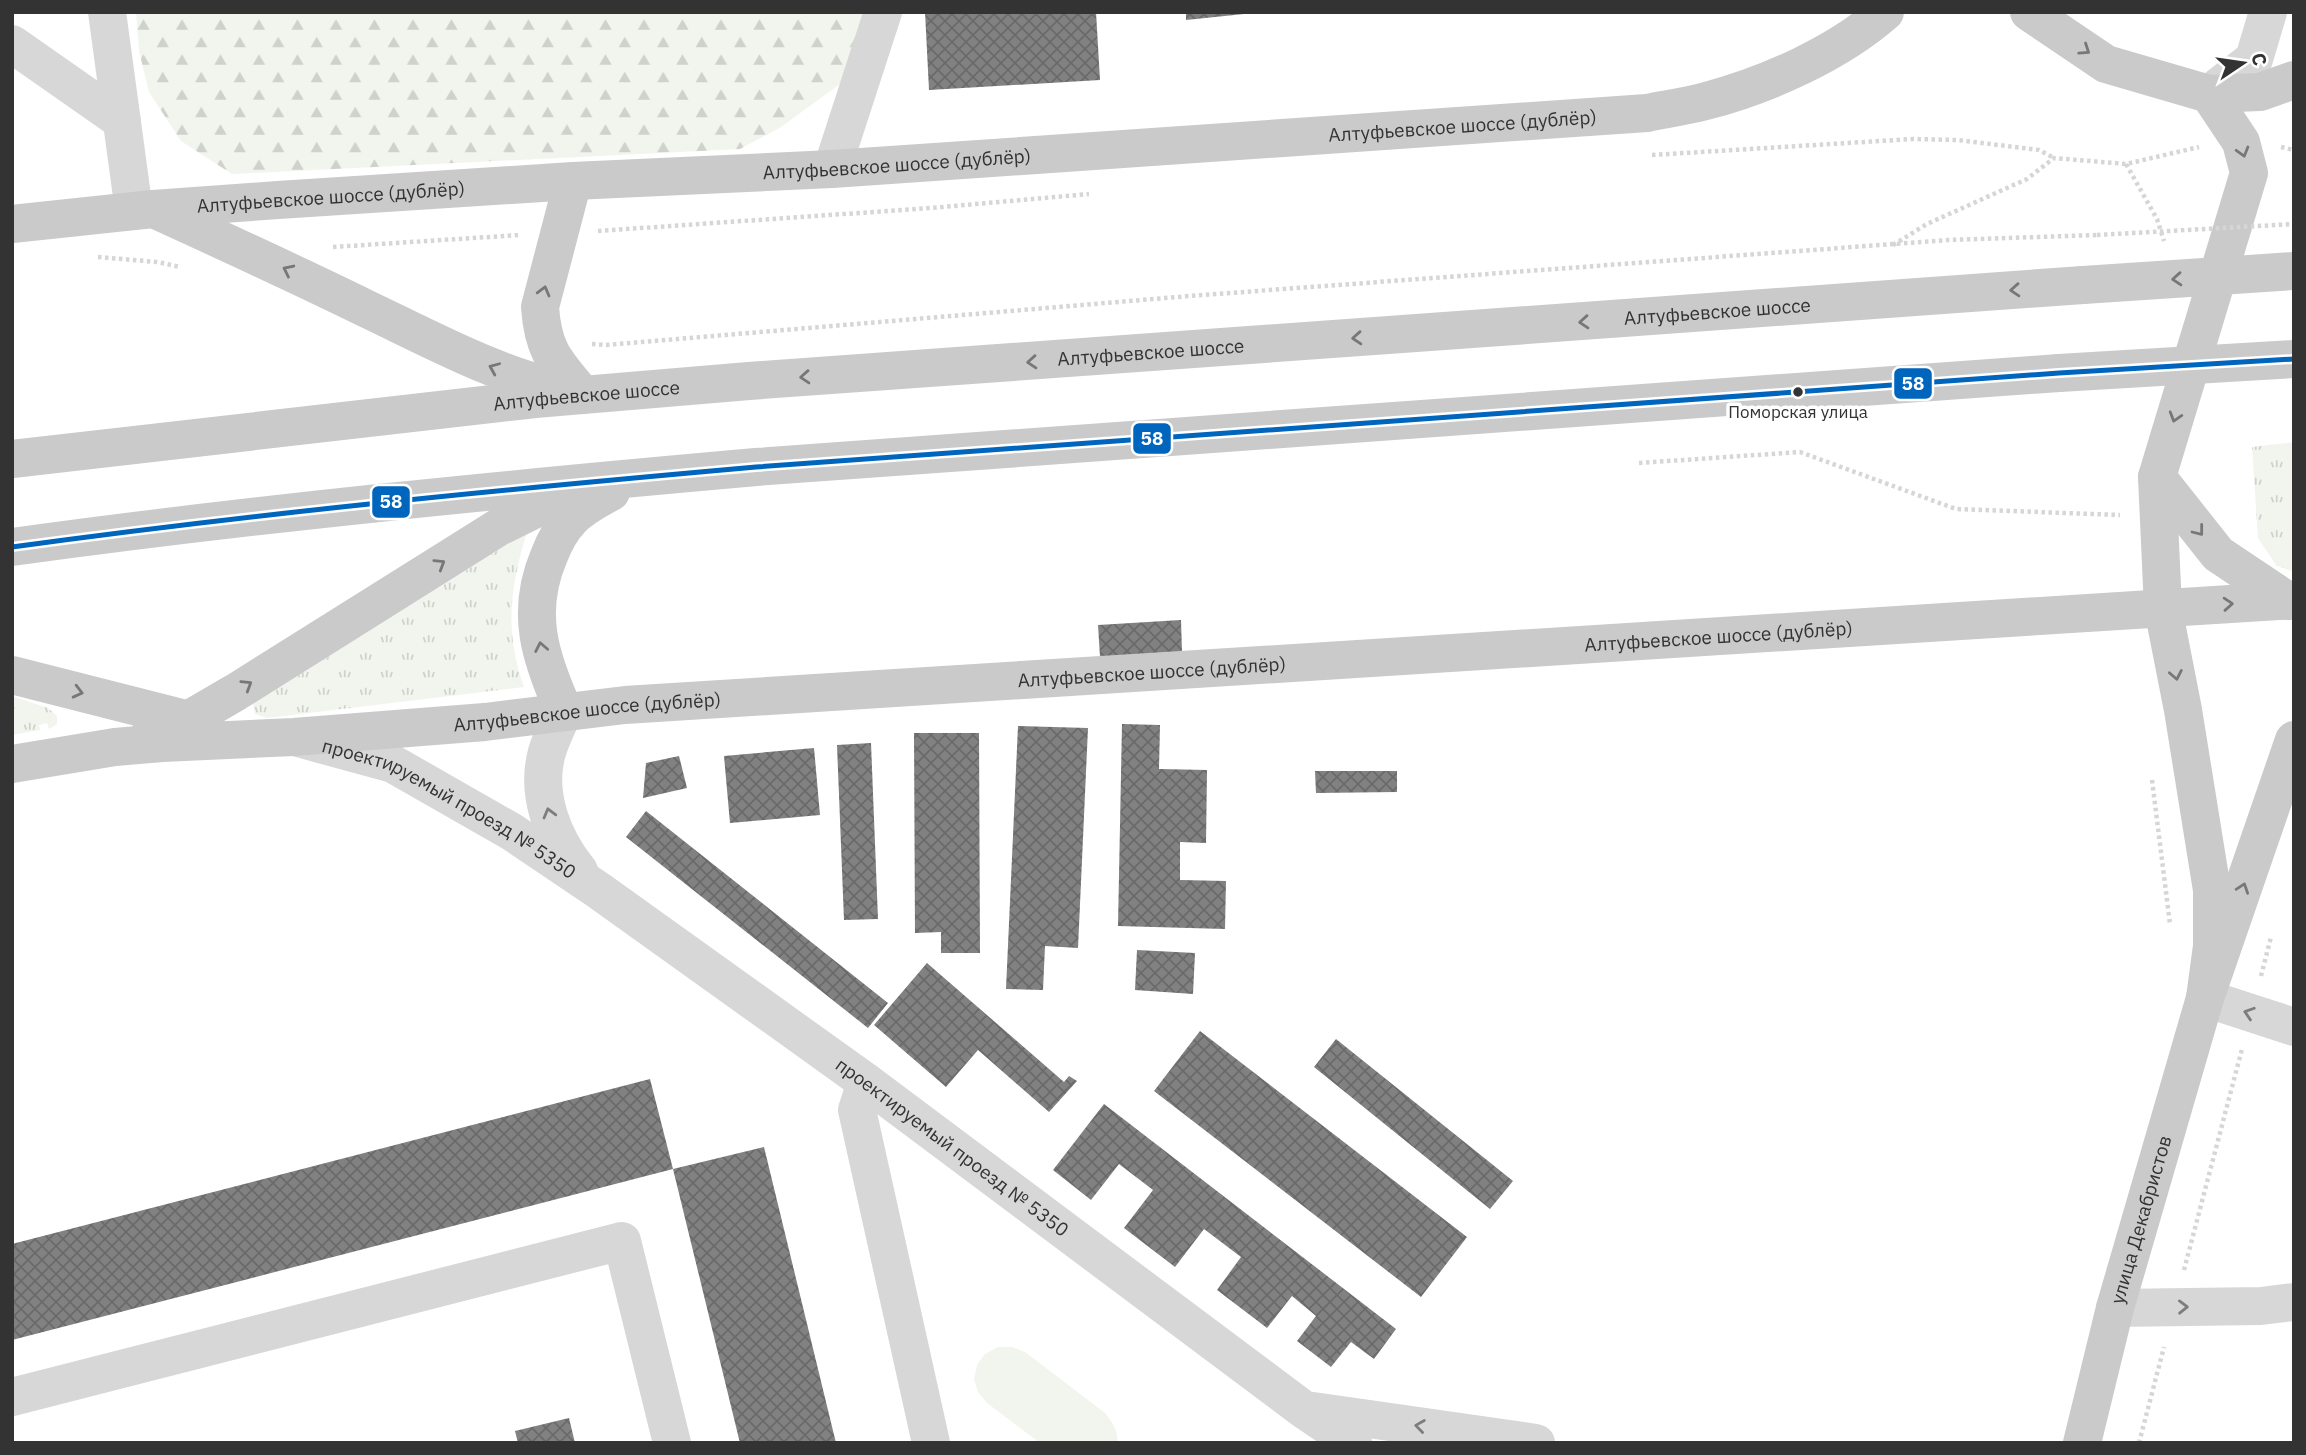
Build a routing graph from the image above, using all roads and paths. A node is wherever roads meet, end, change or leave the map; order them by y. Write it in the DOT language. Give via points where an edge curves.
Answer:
graph roads {
  1 [pos="107,12"];
  2 [pos="883,12"];
  3 [pos="1885,12"];
  4 [pos="2029,12"];
  5 [pos="2268,12"];
  6 [pos="12,44"];
  7 [pos="2294,80"];
  8 [pos="2208,94"];
  9 [pos="122,121"];
  10 [pos="2209,144"];
  11 [pos="1640,155"];
  12 [pos="2054,159"];
  13 [pos="2126,164"];
  14 [pos="832,169"];
  15 [pos="573,181"];
  16 [pos="1095,193"];
  17 [pos="144,210"];
  18 [pos="12,224"];
  19 [pos="2294,224"];
  20 [pos="589,231"];
  21 [pos="524,234"];
  22 [pos="2164,243"];
  23 [pos="1892,245"];
  24 [pos="323,248"];
  25 [pos="93,256"];
  26 [pos="184,268"];
  27 [pos="2294,271"];
  28 [pos="584,340"];
  29 [pos="2294,359"];
  30 [pos="583,395"];
  31 [pos="12,459"];
  32 [pos="1639,463"];
  33 [pos="651,476"];
  34 [pos="2157,477"];
  35 [pos="606,480"];
  36 [pos="2121,515"];
  37 [pos="12,547"];
  38 [pos="2291,600"];
  39 [pos="2163,608"];
  40 [pos="12,675"];
  41 [pos="564,711"];
  42 [pos="188,720"];
  43 [pos="294,737"];
  44 [pos="2294,740"];
  45 [pos="115,747"];
  46 [pos="12,764"];
  47 [pos="598,890"];
  48 [pos="2274,924"];
  49 [pos="2205,999"];
  50 [pos="2251,1013"];
  51 [pos="2294,1027"];
  52 [pos="866,1082"];
  53 [pos="2294,1302"];
  54 [pos="2174,1307"];
  55 [pos="2115,1308"];
  56 [pos="12,1397"];
  57 [pos="1303,1409"];
  58 [pos="672,1443"];
  59 [pos="931,1443"];
  60 [pos="1353,1443"];
  61 [pos="1536,1443"];
  62 [pos="2082,1443"];
  63 [pos="2139,1443"];
  1 -- 9 [label="street"];
  2 -- 14 [label="street"];
  3 -- 14 [label="main road, Алтуфьевское шоссе (дублёр)" via="1865,30 1825,53 1763,82 1706,101 1647,113"];
  4 -- 8 [label="main road, one-way" via="2106,64"];
  5 -- 8 [label="street" via="2254,60"];
  6 -- 9 [label="street"];
  7 -- 8 [label="main road" via="2260,92"];
  8 -- 34 [label="main road, улица Декабристов, one-way" via="2241,142 2249,173"];
  9 -- 17 [label="street"];
  10 -- 13 [label="path"];
  11 -- 12 [label="path" via="1913,139 2039,150"];
  12 -- 13 [label="path"];
  12 -- 23 [label="path" via="2027,179"];
  13 -- 22 [label="path" via="2157,219"];
  14 -- 15 [label="main road, Алтуфьевское шоссе (дублёр)"];
  15 -- 17 [label="main road, Алтуфьевское шоссе (дублёр)"];
  30 -- 15 [label="main road, one-way" via="553,360 540,307"];
  16 -- 20 [label="path"];
  17 -- 18 [label="main road, Алтуфьевское шоссе (дублёр)"];
  30 -- 17 [label="main road, one-way" via="514,377 281,267"];
  19 -- 23 [label="path, bridge"];
  21 -- 24 [label="path"];
  23 -- 28 [label="path" via="606,345"];
  25 -- 26 [label="path"];
  27 -- 30 [label="main road, Алтуфьевское шоссе, one-way, bridge"];
  29 -- 33 [label="main road, bridge"];
  30 -- 31 [label="main road, Алтуфьевское шоссе"];
  32 -- 36 [label="path" via="1800,452 1956,509"];
  33 -- 35 [label="main road"];
  41 -- 33 [label="main road, one-way" via="543,660 536,619 545,565 571,519 612,492"];
  34 -- 38 [label="main road, one-way" via="2218,554"];
  34 -- 39 [label="main road, улица Декабристов"];
  35 -- 37 [label="main road"];
  42 -- 35 [label="main road, one-way" via="499,527"];
  39 -- 38 [label="main road, Алтуфьевское шоссе (дублёр), one-way"];
  39 -- 41 [label="main road, Алтуфьевское шоссе (дублёр)"];
  39 -- 49 [label="main road, улица Декабристов, one-way" via="2212,890 2212,946"];
  40 -- 42 [label="main road, one-way"];
  41 -- 43 [label="main road, Алтуфьевское шоссе (дублёр)"];
  47 -- 41 [label="street, проектируемый проезд № 5350, one-way" via="562,849 544,791 547,753"];
  42 -- 43 [label="main road"];
  42 -- 45 [label="main road"];
  43 -- 45 [label="main road, Алтуфьевское шоссе (дублёр)"];
  43 -- 47 [label="street, проектируемый проезд № 5350" via="393,764 512,832"];
  49 -- 44 [label="main road, улица Декабристов, one-way"];
  45 -- 46 [label="main road, Алтуфьевское шоссе (дублёр)"];
  47 -- 52 [label="street, проектируемый проезд № 5350"];
  48 -- 50 [label="path"];
  50 -- 49 [label="street, one-way"];
  49 -- 55 [label="main road, улица Декабристов"];
  50 -- 51 [label="street"];
  50 -- 54 [label="path"];
  52 -- 57 [label="street, проектируемый проезд № 5350"];
  52 -- 59 [label="street" via="857,1110"];
  54 -- 53 [label="street, one-way"];
  54 -- 55 [label="street"];
  54 -- 63 [label="path"];
  55 -- 62 [label="main road, улица Декабристов"];
  56 -- 58 [label="street" via="622,1241"];
  57 -- 60 [label="street, проектируемый проезд № 5350"];
  61 -- 57 [label="street, проектируемый проезд № 5350, one-way"];
}
